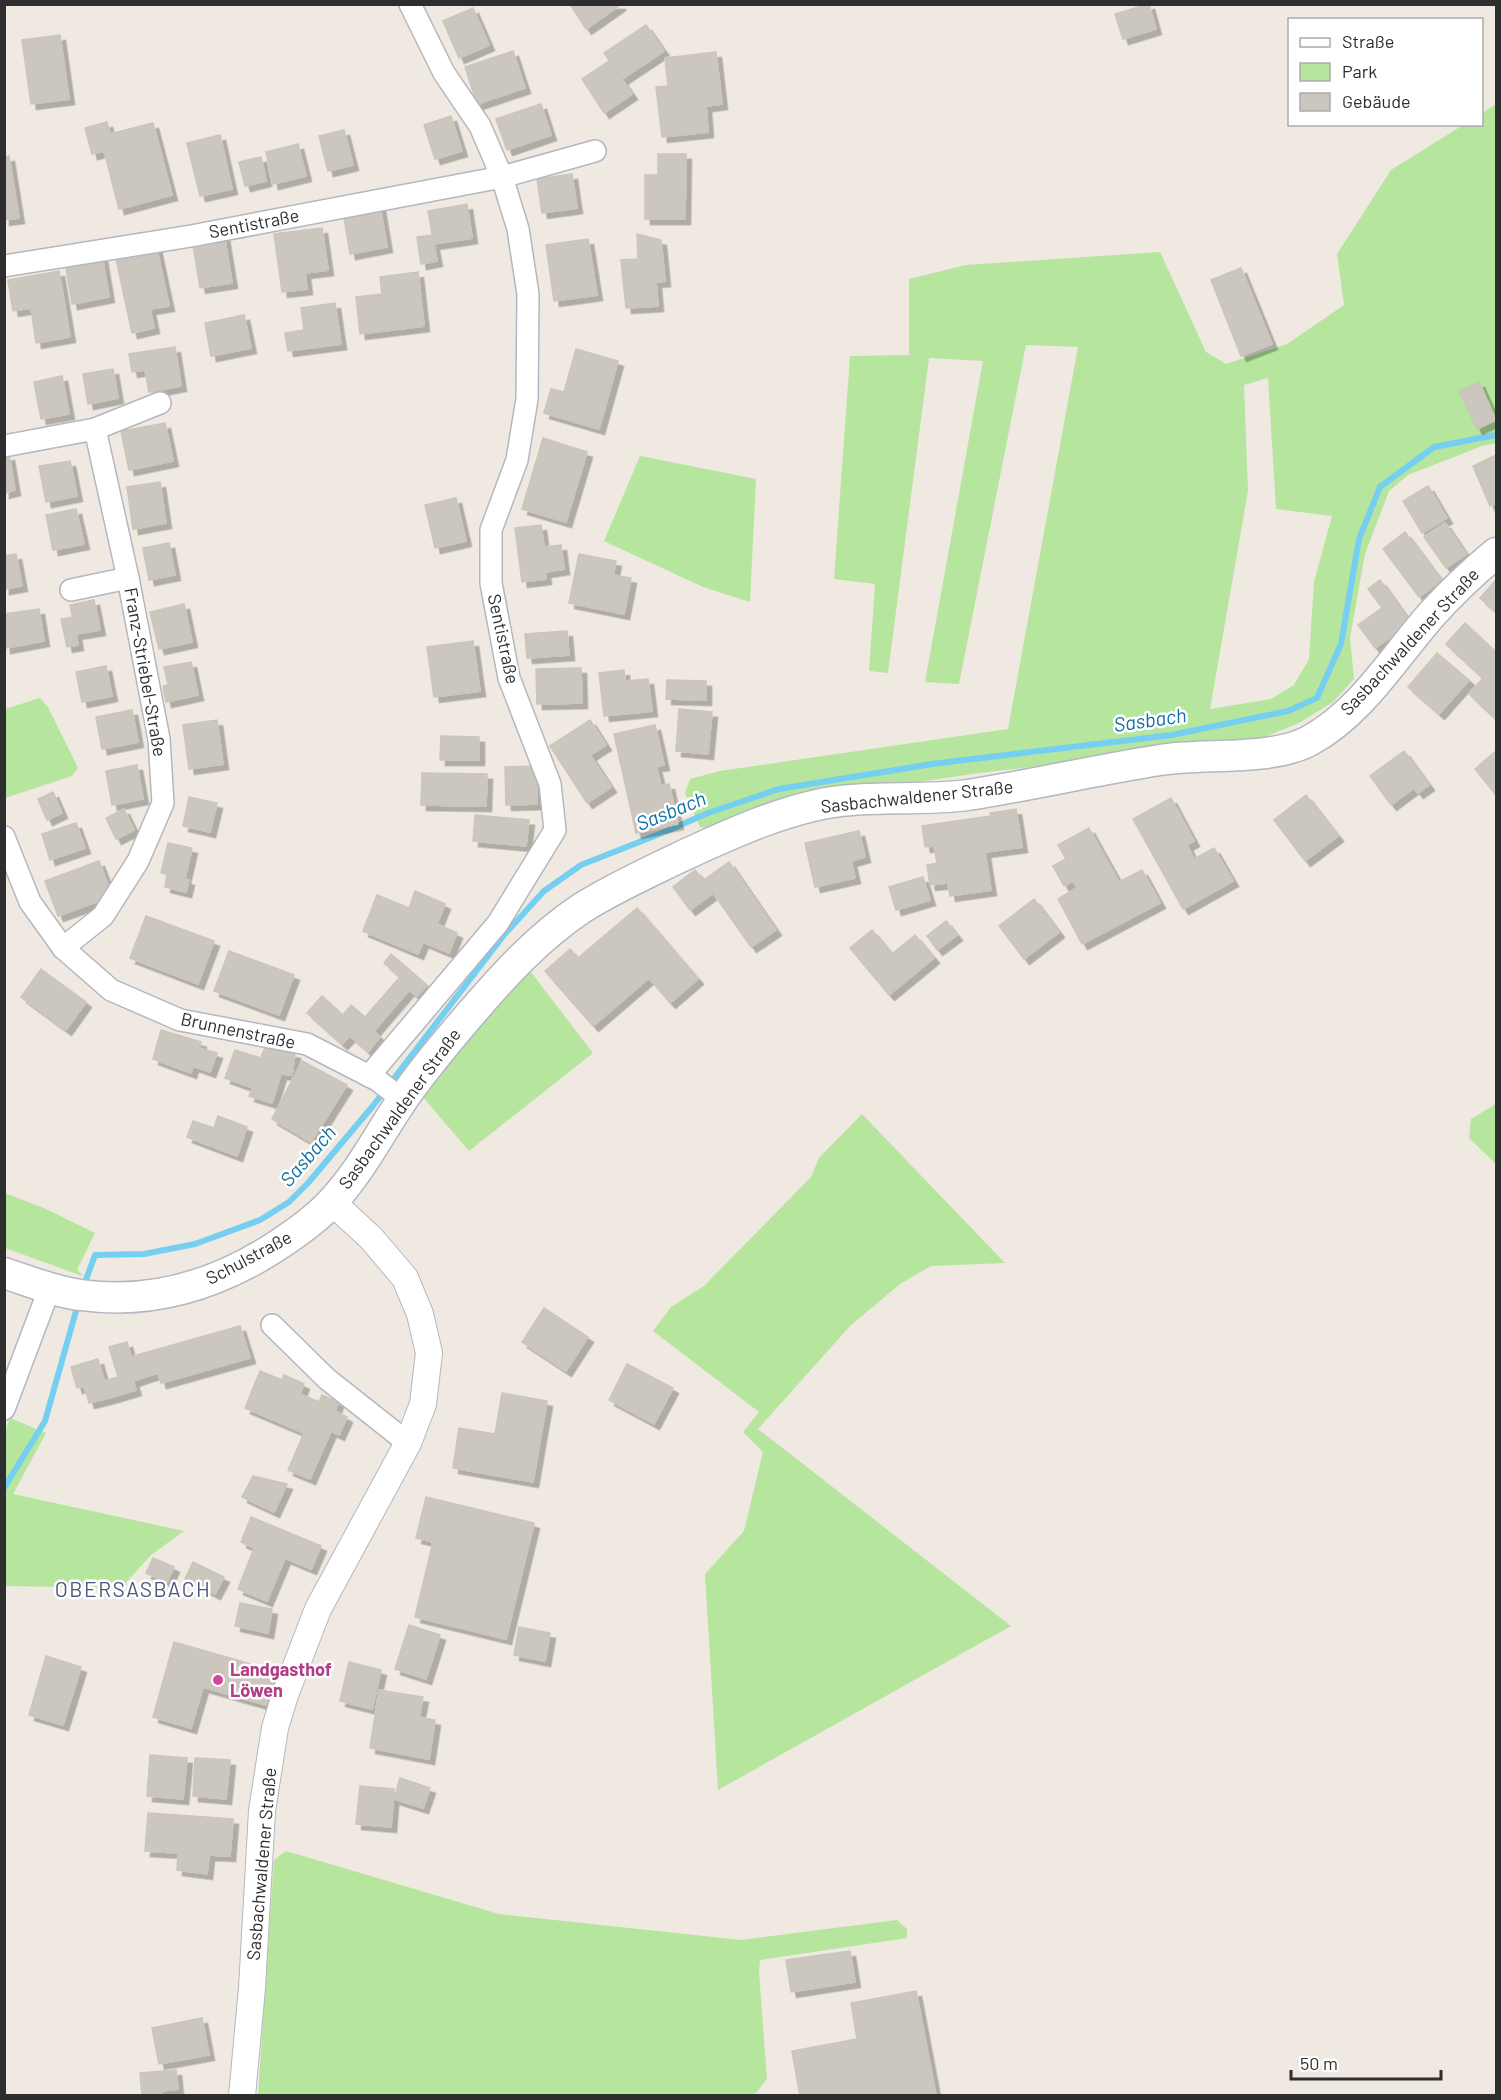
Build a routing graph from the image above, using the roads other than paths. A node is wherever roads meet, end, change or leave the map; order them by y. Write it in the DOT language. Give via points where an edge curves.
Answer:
graph roads {
  1 [pos="410,4"];
  2 [pos="595,152"];
  3 [pos="502,177"];
  4 [pos="4,266"];
  5 [pos="160,403"];
  6 [pos="95,429"];
  7 [pos="4,446"];
  8 [pos="1497,554"];
  9 [pos="128,578"];
  10 [pos="71,590"];
  11 [pos="4,837"];
  12 [pos="63,948"];
  13 [pos="373,1078"];
  14 [pos="398,1097"];
  15 [pos="332,1202"];
  16 [pos="4,1273"];
  17 [pos="74,1293"];
  18 [pos="272,1324"];
  19 [pos="4,1409"];
  20 [pos="408,1443"];
  21 [pos="243,2096"];
  1 -- 3 [label="street" via="444,73 480,126"];
  2 -- 3 [label="street, Sentistraße"];
  3 -- 4 [label="street, Sentistraße" via="191,236"];
  3 -- 13 [label="street, Sentistraße" via="518,229 528,294 527,399 517,460 491,530 490,583 509,678 550,784 555,830 498,923"];
  5 -- 6 [label="street"];
  6 -- 7 [label="street"];
  6 -- 9 [label="street, Franz-Striebel-Straße"];
  8 -- 14 [label="main road, Sasbachwaldener Straße" via="1466,578 1431,615 1344,716 1307,742 1245,754 1181,757 963,795 850,800 805,809 757,823 637,877 582,908 507,970"];
  9 -- 10 [label="street, Franz-Striebel-Straße"];
  9 -- 12 [label="street, Franz-Striebel-Straße" via="159,739 163,802 138,861 103,916"];
  11 -- 12 [label="street, Brunnenstraße" via="30,902"];
  12 -- 13 [label="street, Brunnenstraße" via="111,990 180,1020 307,1044"];
  13 -- 14 [label="street, Brunnenstraße"];
  14 -- 15 [label="main road, Sasbachwaldener Straße" via="361,1166"];
  15 -- 17 [label="main road, Schulstraße" via="302,1229 222,1277 178,1292 139,1297"];
  15 -- 20 [label="street, Sasbachwaldener Straße" via="371,1238 405,1278 420,1314 429,1353 423,1404"];
  16 -- 17 [label="main road, Schulstraße"];
  17 -- 19 [label="street"];
  18 -- 20 [label="street" via="327,1379"];
  20 -- 21 [label="street, Sasbachwaldener Straße" via="318,1609 275,1728 262,1811"];
}
